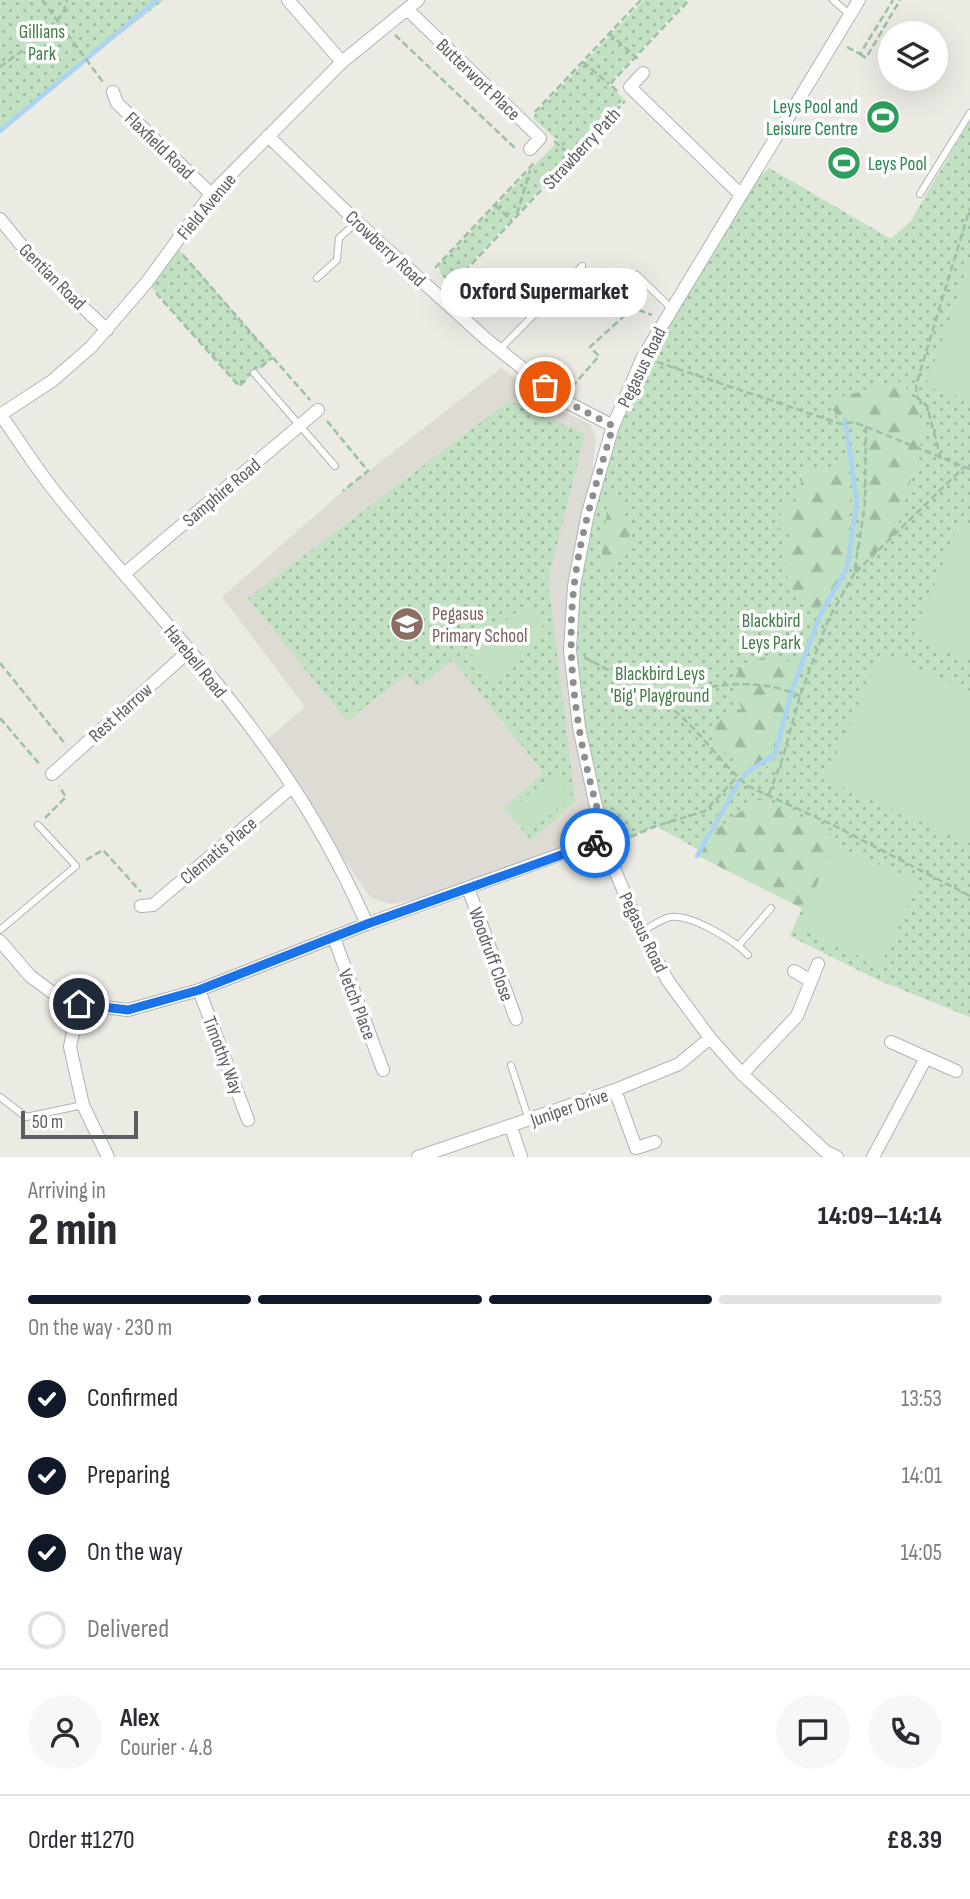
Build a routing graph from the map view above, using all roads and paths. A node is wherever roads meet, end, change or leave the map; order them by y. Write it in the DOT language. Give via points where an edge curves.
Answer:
graph roads {
  1 [pos="42,0"];
  2 [pos="65,0"];
  3 [pos="288,0"];
  4 [pos="418,0"];
  5 [pos="641,0"];
  6 [pos="689,0"];
  7 [pos="834,0"];
  8 [pos="859,0"];
  9 [pos="892,0"];
  10 [pos="900,0"];
  11 [pos="407,9"];
  12 [pos="850,15"];
  13 [pos="56,21"];
  14 [pos="393,33"];
  15 [pos="609,33"];
  16 [pos="835,39"];
  17 [pos="860,54"];
  18 [pos="635,57"];
  19 [pos="342,62"];
  20 [pos="583,62"];
  21 [pos="0,67"];
  22 [pos="644,69"];
  23 [pos="98,76"];
  24 [pos="610,85"];
  25 [pos="113,92"];
  26 [pos="618,92"];
  27 [pos="626,100"];
  28 [pos="970,113"];
  29 [pos="530,117"];
  30 [pos="268,136"];
  31 [pos="555,141"];
  32 [pos="548,149"];
  33 [pos="531,154"];
  34 [pos="531,167"];
  35 [pos="211,194"];
  36 [pos="740,194"];
  37 [pos="920,194"];
  38 [pos="495,205"];
  39 [pos="970,208"];
  40 [pos="516,217"];
  41 [pos="0,219"];
  42 [pos="512,221"];
  43 [pos="357,222"];
  44 [pos="174,244"];
  45 [pos="582,266"];
  46 [pos="435,268"];
  47 [pos="637,275"];
  48 [pos="317,278"];
  49 [pos="147,282"];
  50 [pos="440,298"];
  51 [pos="633,308"];
  52 [pos="668,314"];
  53 [pos="107,330"];
  54 [pos="499,350"];
  55 [pos="273,357"];
  56 [pos="643,357"];
  57 [pos="254,373"];
  58 [pos="561,399"];
  59 [pos="318,410"];
  60 [pos="0,415"];
  61 [pos="299,425"];
  62 [pos="613,426"];
  63 [pos="866,426"];
  64 [pos="941,459"];
  65 [pos="335,466"];
  66 [pos="964,467"];
  67 [pos="970,469"];
  68 [pos="343,491"];
  69 [pos="124,574"];
  70 [pos="854,574"];
  71 [pos="189,650"];
  72 [pos="570,650"];
  73 [pos="0,663"];
  74 [pos="798,695"];
  75 [pos="658,698"];
  76 [pos="0,718"];
  77 [pos="74,754"];
  78 [pos="48,772"];
  79 [pos="737,777"];
  80 [pos="292,787"];
  81 [pos="769,794"];
  82 [pos="38,825"];
  83 [pos="607,842"];
  84 [pos="76,866"];
  85 [pos="468,888"];
  86 [pos="970,896"];
  87 [pos="147,905"];
  88 [pos="771,908"];
  89 [pos="367,924"];
  90 [pos="0,930"];
  91 [pos="641,932"];
  92 [pos="334,938"];
  93 [pos="0,941"];
  94 [pos="739,945"];
  95 [pos="748,955"];
  96 [pos="818,964"];
  97 [pos="794,971"];
  98 [pos="811,981"];
  99 [pos="199,990"];
  100 [pos="79,1004"];
  101 [pos="516,1019"];
  102 [pos="710,1038"];
  103 [pos="891,1042"];
  104 [pos="926,1058"];
  105 [pos="511,1065"];
  106 [pos="383,1070"];
  107 [pos="956,1072"];
  108 [pos="742,1074"];
  109 [pos="615,1090"];
  110 [pos="0,1097"];
  111 [pos="83,1105"];
  112 [pos="248,1120"];
  113 [pos="529,1121"];
  114 [pos="511,1127"];
  115 [pos="655,1142"];
  116 [pos="828,1155"];
  117 [pos="108,1157"];
  118 [pos="418,1157"];
  119 [pos="521,1157"];
  120 [pos="873,1157"];
  1 -- 13 [label="path"];
  2 -- 13 [label="path" via="64,14"];
  3 -- 19 [label="street"];
  4 -- 11 [label="street, Field Avenue"];
  5 -- 15 [label="path"];
  6 -- 18 [label="path, Strawberry Path"];
  7 -- 12 [label="lane"];
  8 -- 12 [label="street, Pegasus Road"];
  9 -- 17 [label="path"];
  10 -- 17 [label="path" via="866,58"];
  11 -- 19 [label="street, Field Avenue"];
  11 -- 33 [label="street, Butterwort Place" via="540,138"];
  12 -- 16 [label="street, Pegasus Road"];
  13 -- 21 [label="path"];
  13 -- 23 [label="path"];
  14 -- 33 [label="path"];
  15 -- 18 [label="path"];
  15 -- 20 [label="path"];
  16 -- 17 [label="path"];
  16 -- 36 [label="street, Pegasus Road"];
  18 -- 22 [label="path"];
  18 -- 24 [label="path, Strawberry Path"];
  19 -- 30 [label="street, Field Avenue"];
  20 -- 24 [label="path"];
  20 -- 29 [label="path"];
  22 -- 36 [label="street, Strawberry Path" via="630,87"];
  24 -- 26 [label="path, Strawberry Path"];
  25 -- 35 [label="street, Flaxfield Road" via="117,103"];
  27 -- 40 [label="path, Strawberry Path"];
  28 -- 37 [label="lane"];
  30 -- 35 [label="street, Field Avenue"];
  30 -- 43 [label="street, Crowberry Road"];
  31 -- 32 [label="path"];
  33 -- 34 [label="path"];
  34 -- 38 [label="path"];
  34 -- 40 [label="path"];
  35 -- 44 [label="street, Field Avenue"];
  36 -- 52 [label="street, Pegasus Road"];
  38 -- 42 [label="path"];
  38 -- 46 [label="path"];
  39 -- 64 [label="path" via="916,385 916,397 927,406"];
  40 -- 42 [label="path, Strawberry Path"];
  41 -- 53 [label="street, Gentian Road" via="35,262"];
  42 -- 50 [label="path, Strawberry Path"];
  43 -- 48 [label="lane" via="339,238 337,260"];
  43 -- 50 [label="street, Crowberry Road"];
  44 -- 49 [label="street, Field Avenue"];
  44 -- 55 [label="path"];
  45 -- 51 [label="path" via="584,263"];
  45 -- 54 [label="lane"];
  47 -- 52 [label="lane"];
  49 -- 53 [label="street, Field Avenue"];
  49 -- 57 [label="path" via="239,386"];
  50 -- 54 [label="street, Crowberry Road"];
  51 -- 52 [label="path"];
  51 -- 58 [label="path" via="590,347 599,356"];
  52 -- 56 [label="street, Pegasus Road"];
  53 -- 60 [label="street, Field Avenue" via="60,375"];
  54 -- 58 [label="street, Crowberry Road"];
  55 -- 57 [label="path"];
  55 -- 59 [label="path"];
  56 -- 62 [label="street, Pegasus Road"];
  56 -- 63 [label="path" via="841,424"];
  57 -- 61 [label="lane"];
  58 -- 62 [label="street, Crowberry Road"];
  59 -- 61 [label="street, Samphire Road"];
  59 -- 68 [label="path" via="368,471"];
  60 -- 69 [label="street, Harebell Road" via="55,492"];
  61 -- 65 [label="lane"];
  61 -- 69 [label="street, Samphire Road"];
  62 -- 72 [label="street, Pegasus Road" via="576,574"];
  63 -- 64 [label="path"];
  63 -- 70 [label="path" via="865,504"];
  64 -- 66 [label="path"];
  66 -- 67 [label="path"];
  66 -- 70 [label="path"];
  69 -- 71 [label="street, Harebell Road"];
  70 -- 74 [label="path" via="828,620"];
  71 -- 77 [label="street, Rest Harrow"];
  71 -- 80 [label="street, Harebell Road"];
  72 -- 75 [label="path"];
  72 -- 83 [label="street, Pegasus Road" via="579,727"];
  73 -- 77 [label="path"];
  74 -- 75 [label="path" via="782,688 732,684"];
  74 -- 81 [label="path"];
  75 -- 79 [label="path" via="684,718"];
  76 -- 78 [label="path"];
  77 -- 78 [label="street, Rest Harrow"];
  78 -- 82 [label="path" via="66,797"];
  79 -- 81 [label="path"];
  79 -- 83 [label="path" via="705,811"];
  80 -- 87 [label="street, Clematis Place"];
  80 -- 89 [label="street, Harebell Road" via="348,882"];
  81 -- 86 [label="path"];
  82 -- 84 [label="lane"];
  83 -- 85 [label="street"];
  83 -- 91 [label="street, Pegasus Road"];
  84 -- 87 [label="path" via="103,850"];
  84 -- 90 [label="lane"];
  85 -- 89 [label="street"];
  85 -- 101 [label="street, Woodruff Close"];
  88 -- 94 [label="lane"];
  89 -- 92 [label="street"];
  91 -- 94 [label="lane" via="670,917 689,919"];
  91 -- 102 [label="street, Pegasus Road" via="668,981"];
  92 -- 99 [label="street"];
  92 -- 106 [label="street, Vetch Place"];
  93 -- 100 [label="street" via="30,976"];
  94 -- 95 [label="lane"];
  96 -- 98 [label="street"];
  97 -- 98 [label="street"];
  98 -- 108 [label="street" via="797,1016"];
  99 -- 100 [label="street" via="128,1010"];
  99 -- 112 [label="street, Timothy Way"];
  100 -- 111 [label="street" via="70,1046"];
  102 -- 108 [label="street, Pegasus Road"];
  102 -- 109 [label="street, Juniper Drive" via="678,1064"];
  103 -- 104 [label="street"];
  104 -- 107 [label="street"];
  104 -- 120 [label="street"];
  105 -- 113 [label="lane"];
  108 -- 116 [label="street, Pegasus Road"];
  109 -- 113 [label="street, Juniper Drive"];
  109 -- 115 [label="street" via="636,1148"];
  110 -- 111 [label="lane" via="26,1117"];
  111 -- 117 [label="street"];
  113 -- 114 [label="street, Juniper Drive"];
  114 -- 118 [label="street, Juniper Drive"];
  114 -- 119 [label="street"];
}
